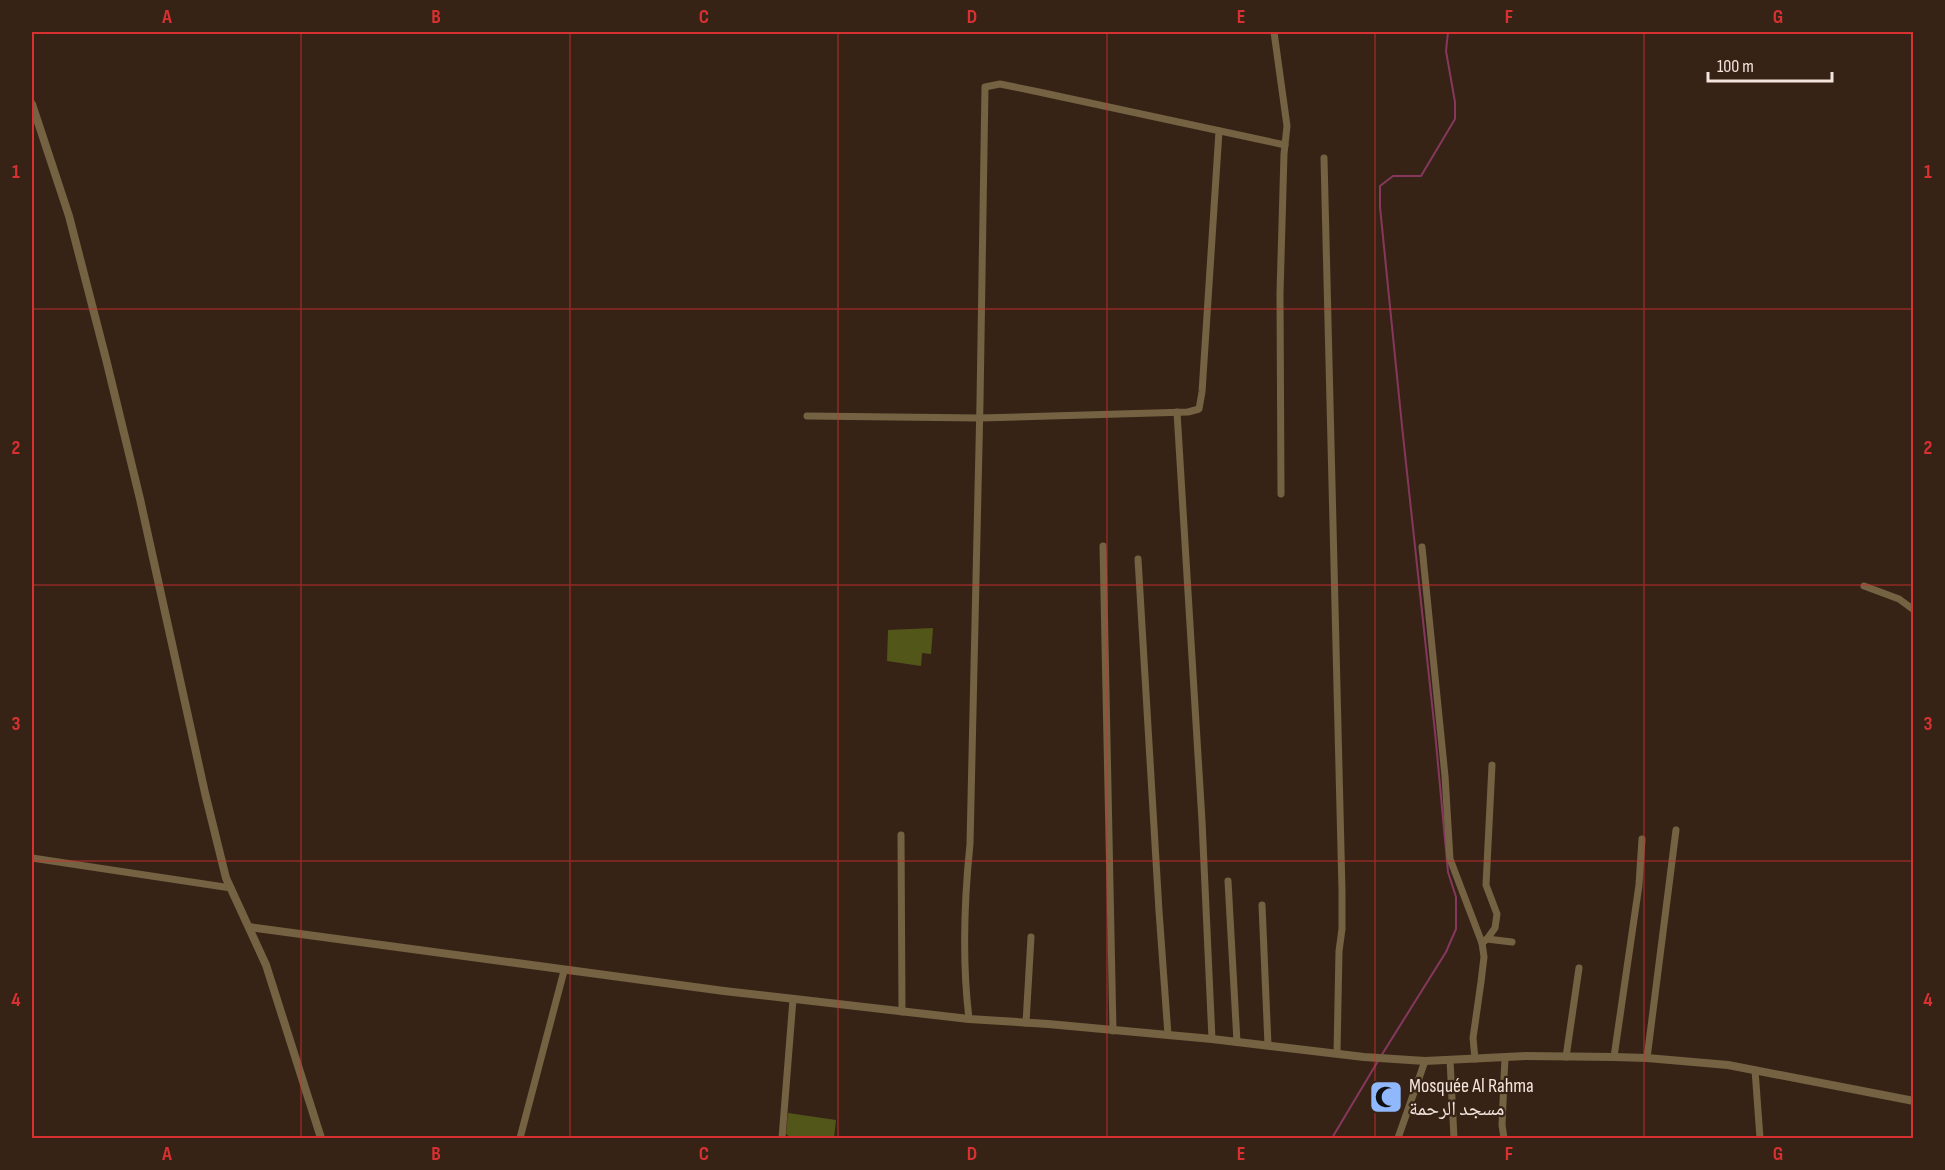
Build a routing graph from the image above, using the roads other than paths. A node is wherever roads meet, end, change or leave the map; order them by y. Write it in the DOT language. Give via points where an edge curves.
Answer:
graph roads {
  1 [pos="1274,32"];
  2 [pos="32,104"];
  3 [pos="1219,131"];
  4 [pos="1285,146"];
  5 [pos="1324,158"];
  6 [pos="1177,412"];
  7 [pos="807,416"];
  8 [pos="980,418"];
  9 [pos="1281,494"];
  10 [pos="1103,546"];
  11 [pos="1422,547"];
  12 [pos="1138,558"];
  13 [pos="1864,586"];
  14 [pos="1914,610"];
  15 [pos="1492,765"];
  16 [pos="1676,831"];
  17 [pos="901,835"];
  18 [pos="1642,840"];
  19 [pos="32,858"];
  20 [pos="1228,882"];
  21 [pos="231,888"];
  22 [pos="1262,905"];
  23 [pos="249,927"];
  24 [pos="1031,937"];
  25 [pos="1485,941"];
  26 [pos="1512,942"];
  27 [pos="1579,968"];
  28 [pos="564,971"];
  29 [pos="793,999"];
  30 [pos="902,1012"];
  31 [pos="969,1019"];
  32 [pos="1026,1023"];
  33 [pos="1113,1031"];
  34 [pos="1168,1035"];
  35 [pos="1212,1039"];
  36 [pos="1237,1042"];
  37 [pos="1268,1045"];
  38 [pos="1337,1053"];
  39 [pos="1505,1057"];
  40 [pos="1566,1057"];
  41 [pos="1614,1057"];
  42 [pos="1647,1058"];
  43 [pos="1475,1059"];
  44 [pos="1450,1060"];
  45 [pos="1425,1061"];
  46 [pos="1755,1070"];
  47 [pos="1914,1101"];
  48 [pos="321,1138"];
  49 [pos="520,1138"];
  50 [pos="782,1138"];
  51 [pos="1398,1138"];
  52 [pos="1454,1138"];
  53 [pos="1504,1138"];
  54 [pos="1760,1138"];
  1 -- 4 [label="street" via="1287,126"];
  2 -- 21 [label="street" via="69,216 103,348 205,793"];
  3 -- 4 [label="street"];
  3 -- 6 [label="street" via="1202,392 1199,409"];
  3 -- 8 [label="street" via="1000,84 985,87"];
  4 -- 9 [label="street" via="1280,293"];
  5 -- 38 [label="street" via="1342,901"];
  6 -- 8 [label="street"];
  6 -- 35 [label="street"];
  7 -- 8 [label="street"];
  8 -- 31 [label="street" via="970,844 965,892"];
  10 -- 33 [label="street"];
  11 -- 25 [label="street" via="1450,859"];
  12 -- 34 [label="street"];
  13 -- 14 [label="street" via="1899,599"];
  15 -- 25 [label="street" via="1486,885 1497,914 1495,928"];
  16 -- 42 [label="street"];
  17 -- 30 [label="street"];
  18 -- 41 [label="street"];
  19 -- 21 [label="street"];
  20 -- 36 [label="street"];
  21 -- 23 [label="street"];
  22 -- 37 [label="street"];
  23 -- 28 [label="street"];
  23 -- 48 [label="street" via="266,965"];
  24 -- 32 [label="street"];
  25 -- 26 [label="street"];
  25 -- 43 [label="street" via="1473,1038"];
  27 -- 40 [label="street"];
  28 -- 29 [label="street"];
  28 -- 49 [label="street"];
  29 -- 30 [label="street"];
  29 -- 50 [label="street"];
  30 -- 31 [label="street"];
  31 -- 32 [label="street"];
  32 -- 33 [label="street"];
  33 -- 34 [label="street"];
  34 -- 35 [label="street"];
  35 -- 36 [label="street"];
  36 -- 37 [label="street"];
  37 -- 38 [label="street"];
  38 -- 45 [label="street"];
  39 -- 40 [label="street"];
  39 -- 43 [label="street"];
  39 -- 53 [label="street"];
  40 -- 41 [label="street"];
  41 -- 42 [label="street"];
  42 -- 46 [label="street"];
  43 -- 44 [label="street"];
  44 -- 45 [label="street"];
  44 -- 52 [label="street"];
  45 -- 51 [label="street"];
  46 -- 47 [label="street"];
  46 -- 54 [label="street"];
}
